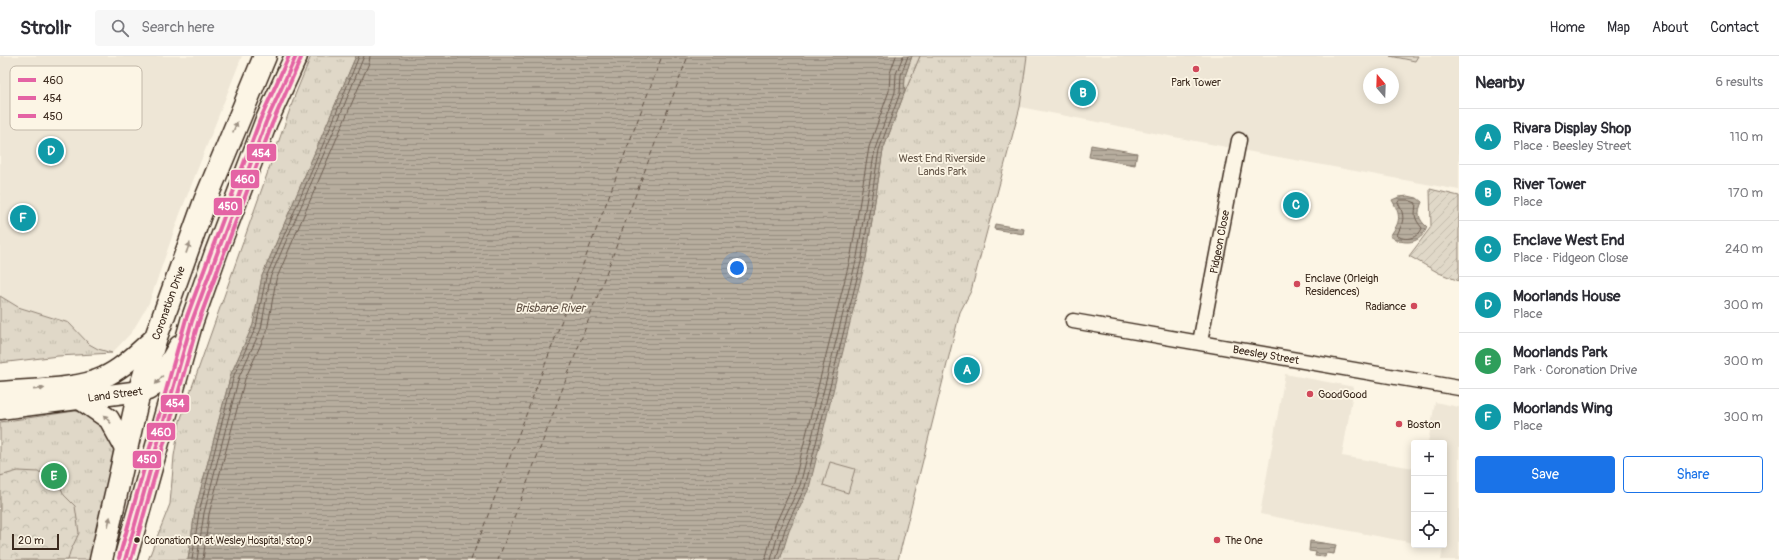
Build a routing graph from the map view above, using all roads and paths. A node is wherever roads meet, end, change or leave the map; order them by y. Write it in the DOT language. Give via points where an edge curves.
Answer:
graph roads {
  1 [pos="264,56"];
  2 [pos="296,56"];
  3 [pos="1239,140"];
  4 [pos="192,321"];
  5 [pos="1073,321"];
  6 [pos="156,337"];
  7 [pos="1200,342"];
  8 [pos="1459,388"];
  9 [pos="0,392"];
  10 [pos="139,392"];
  11 [pos="80,399"];
  12 [pos="0,409"];
  13 [pos="125,448"];
  14 [pos="101,560"];
  15 [pos="125,560"];
  6 -- 1 [label="highway, Coronation Drive, one-way" via="205,202"];
  2 -- 4 [label="highway" via="266,122"];
  3 -- 7 [label="street, Pidgeon Close"];
  4 -- 10 [label="main road, Land Street, one-way" via="158,384"];
  4 -- 15 [label="highway"];
  5 -- 7 [label="street, Beesley Street"];
  9 -- 6 [label="main road, Land Street, one-way" via="70,386 95,380 117,369"];
  6 -- 10 [label="highway, Coronation Drive"];
  7 -- 8 [label="street, Beesley Street"];
  10 -- 11 [label="main road, Land Street"];
  10 -- 13 [label="highway, Coronation Drive"];
  11 -- 12 [label="main road, Land Street"];
  13 -- 11 [label="main road, one-way" via="109,419"];
  14 -- 13 [label="highway, Coronation Drive, one-way"];
}
